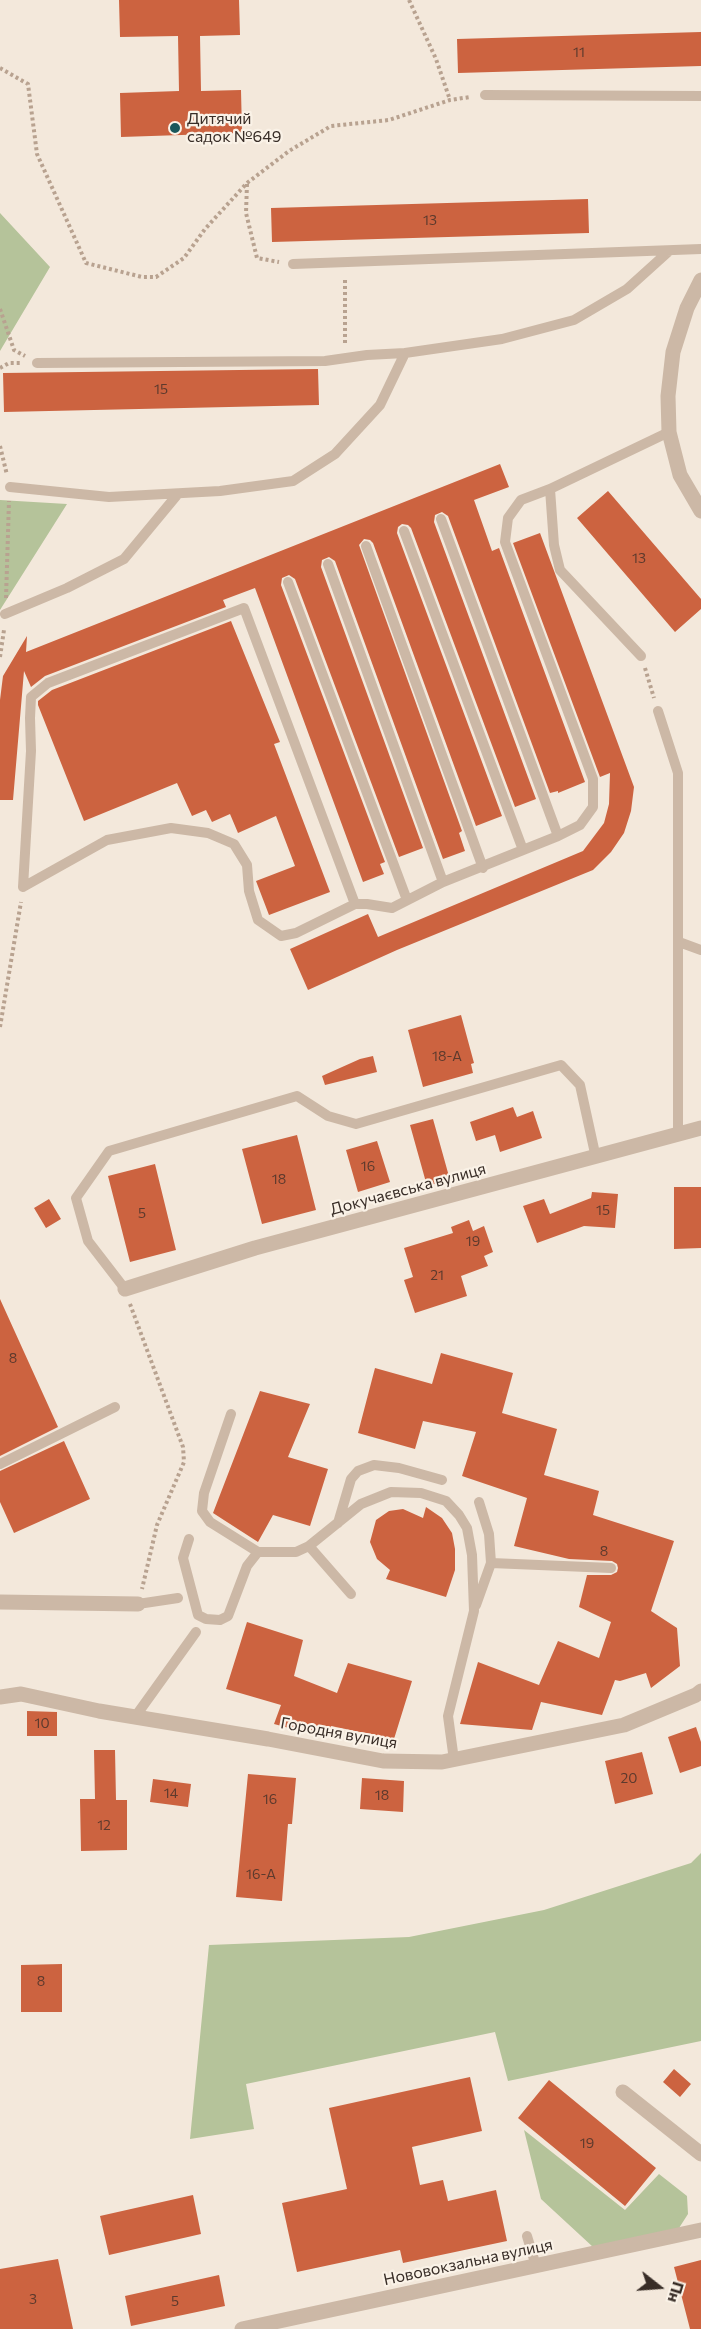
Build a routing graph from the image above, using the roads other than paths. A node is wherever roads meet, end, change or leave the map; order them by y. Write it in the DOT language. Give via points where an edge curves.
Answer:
graph roads {
  1 [pos="485,94"];
  2 [pos="701,96"];
  3 [pos="701,249"];
  4 [pos="668,252"];
  5 [pos="293,264"];
  6 [pos="701,280"];
  7 [pos="405,353"];
  8 [pos="38,363"];
  9 [pos="669,432"];
  10 [pos="10,487"];
  11 [pos="550,489"];
  12 [pos="177,495"];
  13 [pos="701,511"];
  14 [pos="441,519"];
  15 [pos="404,531"];
  16 [pos="366,546"];
  17 [pos="328,564"];
  18 [pos="288,582"];
  19 [pos="5,614"];
  20 [pos="641,656"];
  21 [pos="658,711"];
  22 [pos="558,836"];
  23 [pos="523,850"];
  24 [pos="483,868"];
  25 [pos="443,882"];
  26 [pos="407,900"];
  27 [pos="355,904"];
  28 [pos="679,942"];
  29 [pos="701,950"];
  30 [pos="701,1128"];
  31 [pos="678,1135"];
  32 [pos="596,1158"];
  33 [pos="125,1289"];
  34 [pos="115,1407"];
  35 [pos="231,1414"];
  36 [pos="0,1464"];
  37 [pos="442,1480"];
  38 [pos="479,1503"];
  39 [pos="338,1523"];
  40 [pos="189,1539"];
  41 [pos="309,1546"];
  42 [pos="258,1552"];
  43 [pos="491,1563"];
  44 [pos="611,1568"];
  45 [pos="351,1594"];
  46 [pos="177,1598"];
  47 [pos="0,1602"];
  48 [pos="138,1604"];
  49 [pos="474,1611"];
  50 [pos="195,1632"];
  51 [pos="701,1691"];
  52 [pos="0,1697"];
  53 [pos="135,1717"];
  54 [pos="454,1760"];
  55 [pos="623,2092"];
  56 [pos="701,2154"];
  57 [pos="701,2230"];
  58 [pos="527,2236"];
  59 [pos="536,2266"];
  60 [pos="242,2329"];
  1 -- 2 [label="lane"];
  3 -- 4 [label="lane"];
  4 -- 5 [label="lane"];
  4 -- 7 [label="lane" via="627,289 574,320 502,339"];
  6 -- 9 [label="street" via="673,352"];
  7 -- 8 [label="lane" via="325,361"];
  7 -- 10 [label="lane" via="380,405 335,454 293,481 220,492 109,497"];
  9 -- 11 [label="lane"];
  9 -- 13 [label="street" via="680,475"];
  11 -- 20 [label="lane" via="560,570"];
  11 -- 22 [label="lane" via="521,500 508,518 505,542 593,779 593,807 580,825"];
  12 -- 19 [label="lane" via="124,559"];
  14 -- 22 [label="lane"];
  15 -- 23 [label="lane"];
  16 -- 24 [label="lane"];
  17 -- 25 [label="lane"];
  18 -- 26 [label="lane"];
  21 -- 28 [label="lane" via="678,773"];
  22 -- 23 [label="lane"];
  23 -- 24 [label="lane"];
  24 -- 25 [label="lane"];
  25 -- 26 [label="lane"];
  26 -- 27 [label="lane" via="392,908"];
  27 -- 27 [label="lane" via="244,608 48,683 32,697 23,887 107,840 171,828 208,833 234,844 248,865 249,891 258,920 281,936 296,933"];
  28 -- 29 [label="lane"];
  28 -- 31 [label="lane"];
  30 -- 31 [label="street, Докучаєвська вулиця"];
  31 -- 32 [label="street, Докучаєвська вулиця"];
  32 -- 33 [label="street, Докучаєвська вулиця" via="255,1248"];
  32 -- 33 [label="lane" via="580,1085 561,1065 356,1124 328,1116 297,1096 110,1152 76,1198 88,1241"];
  34 -- 36 [label="lane"];
  35 -- 42 [label="lane" via="204,1493 202,1511 210,1522"];
  37 -- 39 [label="lane" via="374,1465 358,1471 351,1479"];
  38 -- 43 [label="lane" via="489,1534"];
  39 -- 41 [label="lane"];
  39 -- 49 [label="lane" via="361,1504 391,1492 421,1492 446,1501 467,1528"];
  40 -- 42 [label="lane" via="183,1558 198,1615 207,1620 228,1616 247,1566"];
  41 -- 42 [label="lane" via="296,1552"];
  41 -- 45 [label="lane"];
  43 -- 44 [label="lane"];
  43 -- 49 [label="lane"];
  46 -- 48 [label="lane"];
  47 -- 48 [label="street"];
  49 -- 54 [label="lane" via="448,1716"];
  50 -- 53 [label="lane"];
  51 -- 54 [label="street, Городня вулиця" via="624,1725"];
  52 -- 53 [label="street, Городня вулиця" via="21,1694"];
  53 -- 54 [label="street, Городня вулиця" via="383,1761"];
  55 -- 56 [label="street"];
  57 -- 59 [label="street, Нововокзальна вулиця"];
  58 -- 59 [label="lane"];
  59 -- 60 [label="street, Нововокзальна вулиця"];
}
